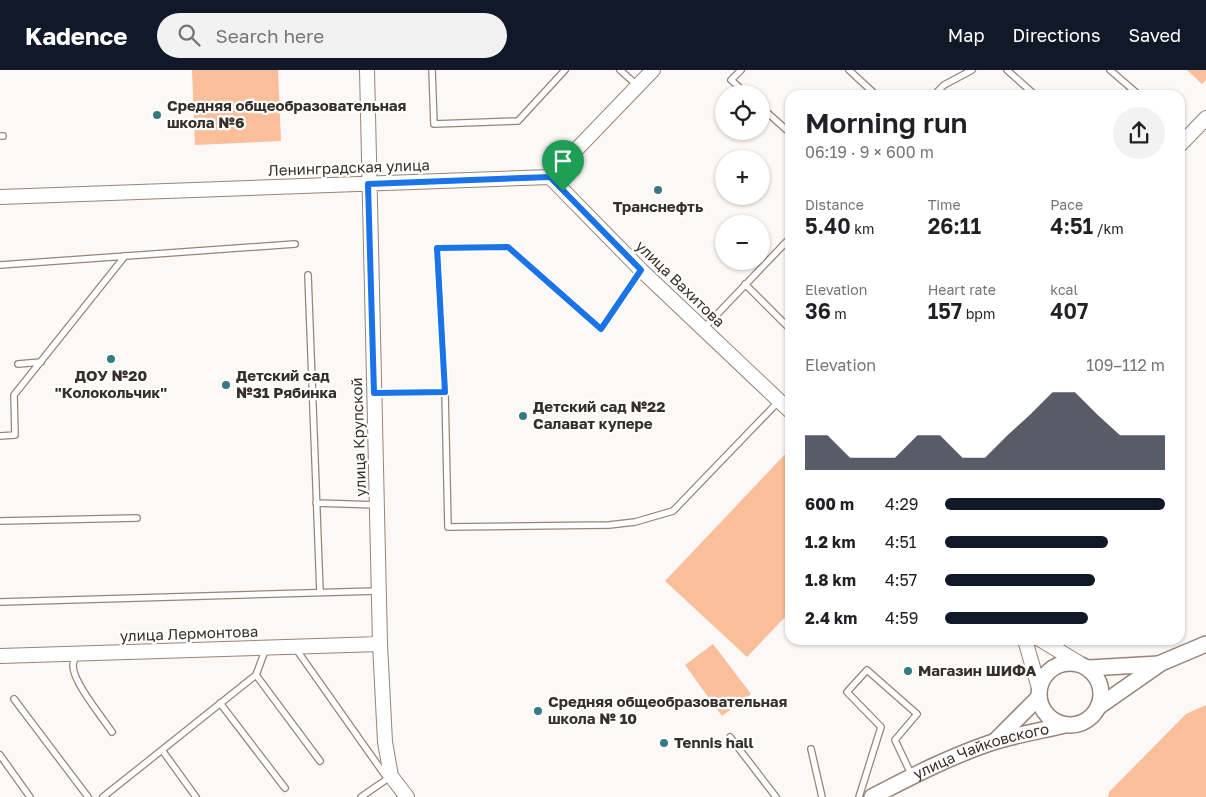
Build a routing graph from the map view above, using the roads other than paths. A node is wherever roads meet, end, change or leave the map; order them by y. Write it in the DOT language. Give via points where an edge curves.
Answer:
graph roads {
  1 [pos="367,70"];
  2 [pos="432,70"];
  3 [pos="565,70"];
  4 [pos="620,70"];
  5 [pos="653,70"];
  6 [pos="740,70"];
  7 [pos="849,70"];
  8 [pos="972,70"];
  9 [pos="1008,70"];
  10 [pos="1110,70"];
  11 [pos="737,85"];
  12 [pos="638,86"];
  13 [pos="871,90"];
  14 [pos="940,90"];
  15 [pos="1030,90"];
  16 [pos="1134,90"];
  17 [pos="770,115"];
  18 [pos="1206,118"];
  19 [pos="785,129"];
  20 [pos="1185,141"];
  21 [pos="550,177"];
  22 [pos="368,184"];
  23 [pos="0,197"];
  24 [pos="785,243"];
  25 [pos="294,244"];
  26 [pos="125,256"];
  27 [pos="0,265"];
  28 [pos="641,270"];
  29 [pos="308,275"];
  30 [pos="745,284"];
  31 [pos="785,324"];
  32 [pos="702,329"];
  33 [pos="41,362"];
  34 [pos="18,364"];
  35 [pos="445,392"];
  36 [pos="374,393"];
  37 [pos="779,401"];
  38 [pos="785,406"];
  39 [pos="0,436"];
  40 [pos="316,503"];
  41 [pos="377,505"];
  42 [pos="137,518"];
  43 [pos="0,521"];
  44 [pos="380,591"];
  45 [pos="320,592"];
  46 [pos="0,602"];
  47 [pos="380,644"];
  48 [pos="1206,644"];
  49 [pos="1026,645"];
  50 [pos="1049,645"];
  51 [pos="295,647"];
  52 [pos="266,648"];
  53 [pos="78,654"];
  54 [pos="0,656"];
  55 [pos="1161,663"];
  56 [pos="1084,666"];
  57 [pos="256,675"];
  58 [pos="1039,693"];
  59 [pos="14,699"];
  60 [pos="220,703"];
  61 [pos="1098,707"];
  62 [pos="1064,725"];
  63 [pos="112,732"];
  64 [pos="730,736"];
  65 [pos="992,742"];
  66 [pos="810,749"];
  67 [pos="162,750"];
  68 [pos="0,754"];
  69 [pos="320,761"];
  70 [pos="912,776"];
  71 [pos="389,777"];
  72 [pos="285,788"];
  73 [pos="371,794"];
  74 [pos="30,797"];
  75 [pos="88,797"];
  76 [pos="103,797"];
  77 [pos="196,797"];
  78 [pos="361,797"];
  79 [pos="407,797"];
  80 [pos="776,797"];
  81 [pos="822,797"];
  82 [pos="859,797"];
  83 [pos="872,797"];
  1 -- 22 [label="street, улица Крупской"];
  2 -- 3 [label="lane" via="434,124 518,120"];
  4 -- 12 [label="lane"];
  5 -- 12 [label="street"];
  6 -- 11 [label="lane" via="731,80"];
  7 -- 13 [label="lane"];
  8 -- 14 [label="lane"];
  9 -- 15 [label="lane"];
  10 -- 16 [label="lane"];
  12 -- 21 [label="street"];
  17 -- 19 [label="lane"];
  18 -- 20 [label="street"];
  21 -- 22 [label="street, Ленинградская улица"];
  21 -- 28 [label="street, улица Вахитова"];
  22 -- 23 [label="street, Ленинградская улица"];
  22 -- 36 [label="street, улица Крупской"];
  24 -- 30 [label="lane"];
  25 -- 26 [label="lane"];
  26 -- 27 [label="lane"];
  26 -- 33 [label="lane"];
  28 -- 32 [label="street, улица Вахитова"];
  28 -- 35 [label="lane" via="601,329 508,247 437,248"];
  29 -- 40 [label="lane"];
  30 -- 31 [label="lane"];
  30 -- 32 [label="lane"];
  32 -- 37 [label="street, улица Вахитова"];
  33 -- 34 [label="lane"];
  33 -- 39 [label="lane" via="14,395 15,436"];
  35 -- 36 [label="lane"];
  35 -- 37 [label="lane" via="448,527 609,525 635,522 672,511"];
  36 -- 41 [label="street, улица Крупской"];
  37 -- 38 [label="street, улица Вахитова"];
  40 -- 41 [label="lane"];
  40 -- 45 [label="lane"];
  41 -- 44 [label="street, улица Крупской"];
  42 -- 43 [label="lane"];
  44 -- 45 [label="lane"];
  44 -- 47 [label="street, улица Крупской"];
  45 -- 46 [label="lane"];
  47 -- 51 [label="street, улица Лермонтова"];
  47 -- 71 [label="street, улица Крупской"];
  48 -- 55 [label="main road"];
  49 -- 58 [label="street"];
  50 -- 56 [label="street"];
  51 -- 52 [label="street, улица Лермонтова"];
  51 -- 71 [label="lane"];
  52 -- 53 [label="street, улица Лермонтова"];
  52 -- 57 [label="lane"];
  53 -- 54 [label="street, улица Лермонтова"];
  53 -- 63 [label="lane" via="72,668 80,687"];
  55 -- 56 [label="main road"];
  55 -- 61 [label="main road"];
  56 -- 58 [label="main road" via="1068,662 1058,664 1042,678"];
  56 -- 61 [label="main road" via="1096,676 1100,686"];
  57 -- 60 [label="lane"];
  57 -- 69 [label="lane"];
  58 -- 62 [label="main road" via="1047,716"];
  58 -- 65 [label="main road"];
  59 -- 75 [label="lane"];
  60 -- 67 [label="lane"];
  60 -- 72 [label="lane"];
  61 -- 62 [label="main road" via="1084,722"];
  62 -- 65 [label="main road, улица Чайковского"];
  64 -- 80 [label="lane"];
  65 -- 70 [label="main road, улица Чайковского"];
  66 -- 81 [label="lane"];
  67 -- 76 [label="lane"];
  67 -- 77 [label="lane"];
  68 -- 74 [label="lane"];
  70 -- 82 [label="lane" via="895,740 917,714 867,670 847,692 881,727"];
  70 -- 83 [label="main road, улица Чайковского"];
  71 -- 73 [label="lane"];
  71 -- 79 [label="street"];
  73 -- 78 [label="lane"];
}
